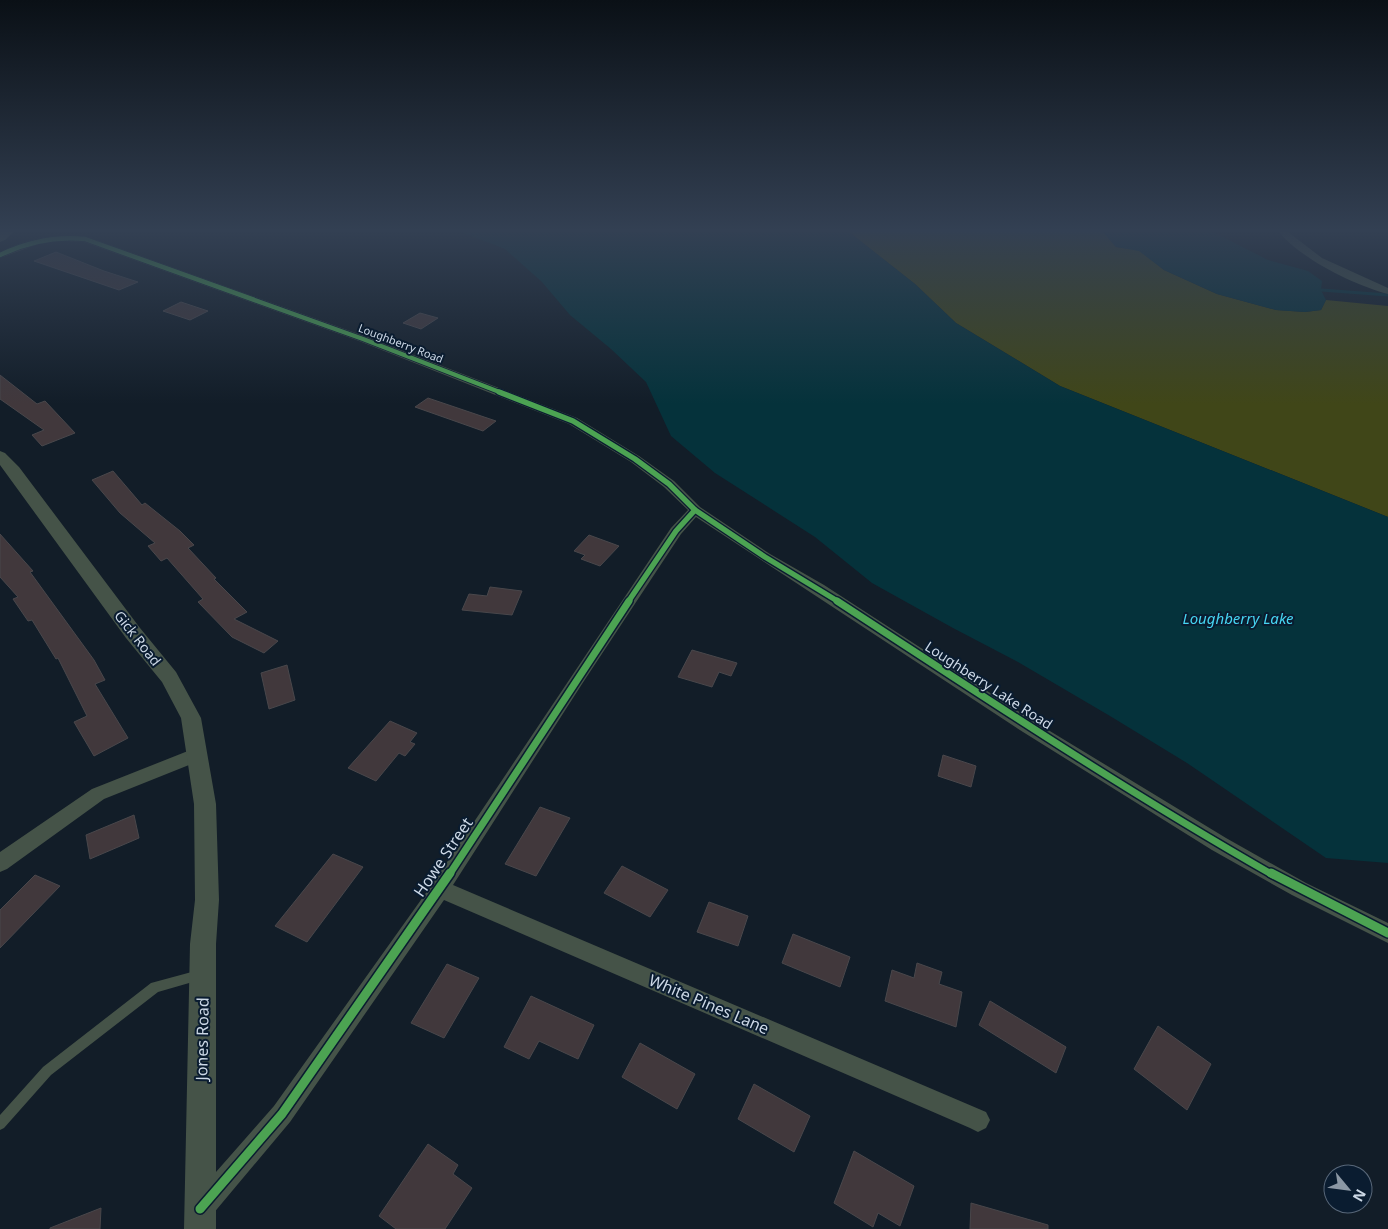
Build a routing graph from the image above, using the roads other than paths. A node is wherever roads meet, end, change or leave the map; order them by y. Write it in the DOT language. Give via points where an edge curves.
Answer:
graph roads {
  1 [pos="224,289"];
  2 [pos="592,432"];
  3 [pos="0,456"];
  4 [pos="695,510"];
  5 [pos="198,754"];
  6 [pos="206,850"];
  7 [pos="0,863"];
  8 [pos="440,889"];
  9 [pos="1388,933"];
  10 [pos="203,973"];
  11 [pos="978,1120"];
  12 [pos="0,1124"];
  13 [pos="200,1219"];
  1 -- 2 [label="street, Loughberry Road" via="532,404"];
  2 -- 4 [label="street, Loughberry Lake Road" via="649,469"];
  3 -- 5 [label="street, Gick Road" via="169,677 191,718"];
  4 -- 8 [label="street, Howe Street" via="676,531"];
  4 -- 9 [label="street, Loughberry Lake Road" via="1029,726 1219,844 1299,889"];
  5 -- 6 [label="street, Gick Road" via="205,804"];
  5 -- 7 [label="street" via="98,794"];
  6 -- 10 [label="street, Jones Road"];
  8 -- 11 [label="street, White Pines Lane"];
  8 -- 13 [label="street, Howe Street" via="282,1114"];
  10 -- 12 [label="lane" via="155,987 47,1071"];
  10 -- 13 [label="street, Jones Road"];
}
